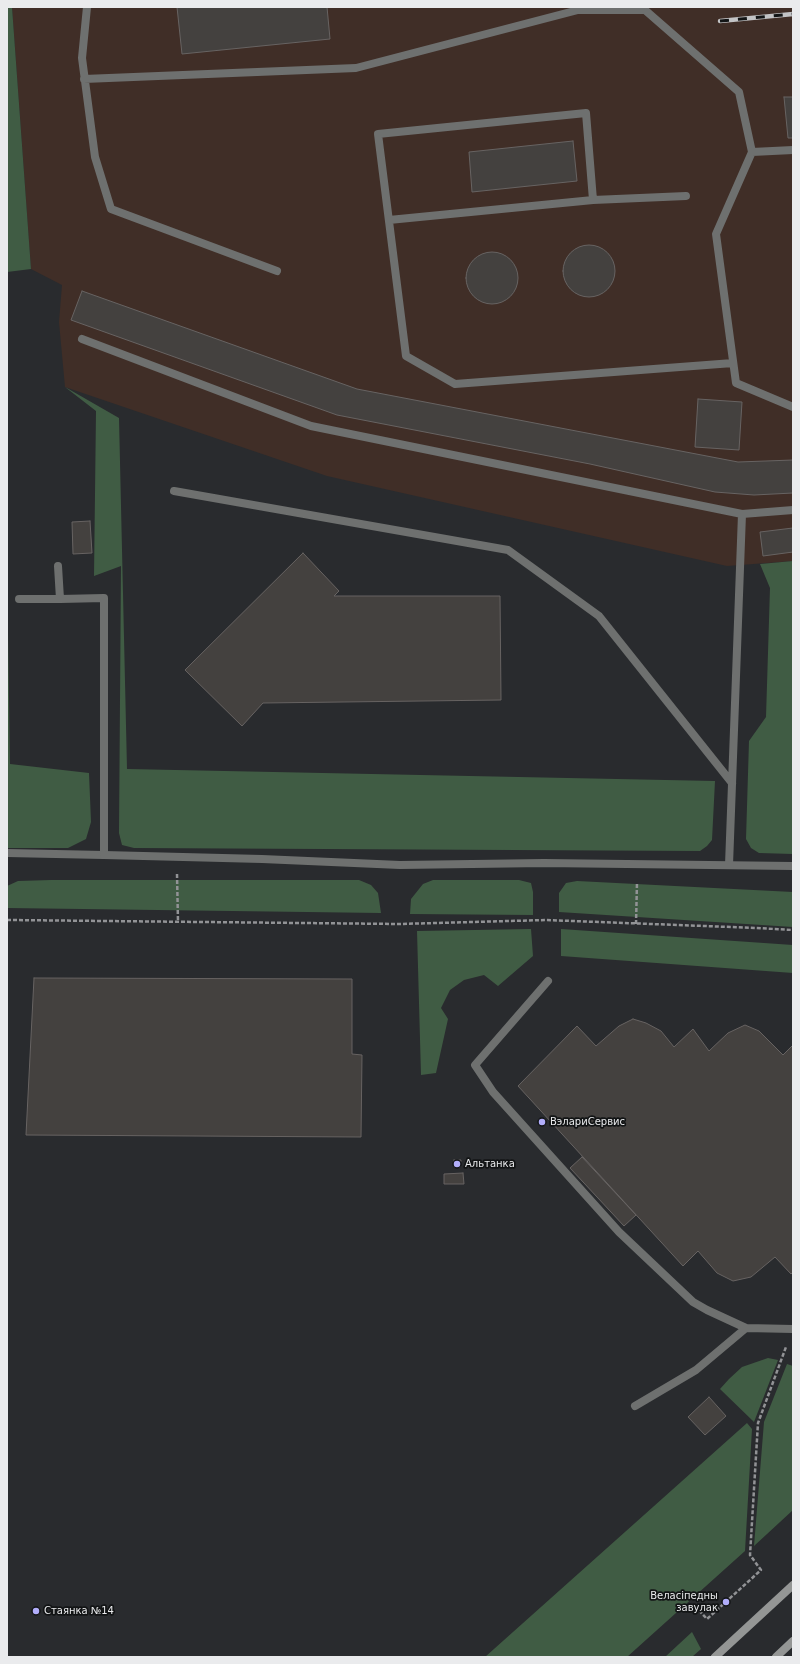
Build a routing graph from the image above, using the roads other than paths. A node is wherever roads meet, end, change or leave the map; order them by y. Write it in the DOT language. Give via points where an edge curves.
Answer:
graph roads {
  1 [pos="87,7"];
  2 [pos="84,79"];
  3 [pos="793,150"];
  4 [pos="752,152"];
  5 [pos="686,196"];
  6 [pos="593,200"];
  7 [pos="389,220"];
  8 [pos="277,271"];
  9 [pos="82,339"];
  10 [pos="733,363"];
  11 [pos="793,407"];
  12 [pos="174,491"];
  13 [pos="793,510"];
  14 [pos="742,514"];
  15 [pos="58,566"];
  16 [pos="60,598"];
  17 [pos="19,599"];
  18 [pos="732,783"];
  19 [pos="7,854"];
  20 [pos="104,855"];
  21 [pos="729,865"];
  22 [pos="793,866"];
  23 [pos="548,981"];
  24 [pos="746,1328"];
  25 [pos="793,1329"];
  26 [pos="635,1406"];
  27 [pos="793,1585"];
  28 [pos="793,1641"];
  29 [pos="715,1657"];
  30 [pos="776,1657"];
  1 -- 2 [label="street" via="82,58"];
  2 -- 4 [label="street" via="356,68 578,10 645,10 739,92"];
  2 -- 8 [label="street" via="95,157 111,209"];
  3 -- 4 [label="street"];
  4 -- 10 [label="street" via="716,234"];
  5 -- 6 [label="street"];
  6 -- 7 [label="street"];
  6 -- 7 [label="street" via="586,113 378,134"];
  7 -- 10 [label="street" via="406,356 455,384"];
  9 -- 14 [label="street" via="311,426"];
  10 -- 11 [label="street" via="736,383"];
  12 -- 18 [label="street" via="508,550 599,616"];
  13 -- 14 [label="street"];
  14 -- 18 [label="street"];
  15 -- 16 [label="street"];
  16 -- 17 [label="street"];
  16 -- 20 [label="street" via="104,598"];
  18 -- 21 [label="street"];
  19 -- 20 [label="street"];
  20 -- 21 [label="street" via="400,865"];
  21 -- 22 [label="street"];
  23 -- 24 [label="street" via="475,1065 493,1092 618,1232 694,1302"];
  24 -- 25 [label="street"];
  24 -- 26 [label="street" via="696,1370"];
  27 -- 29 [label="main road"];
  28 -- 30 [label="main road"];
}
